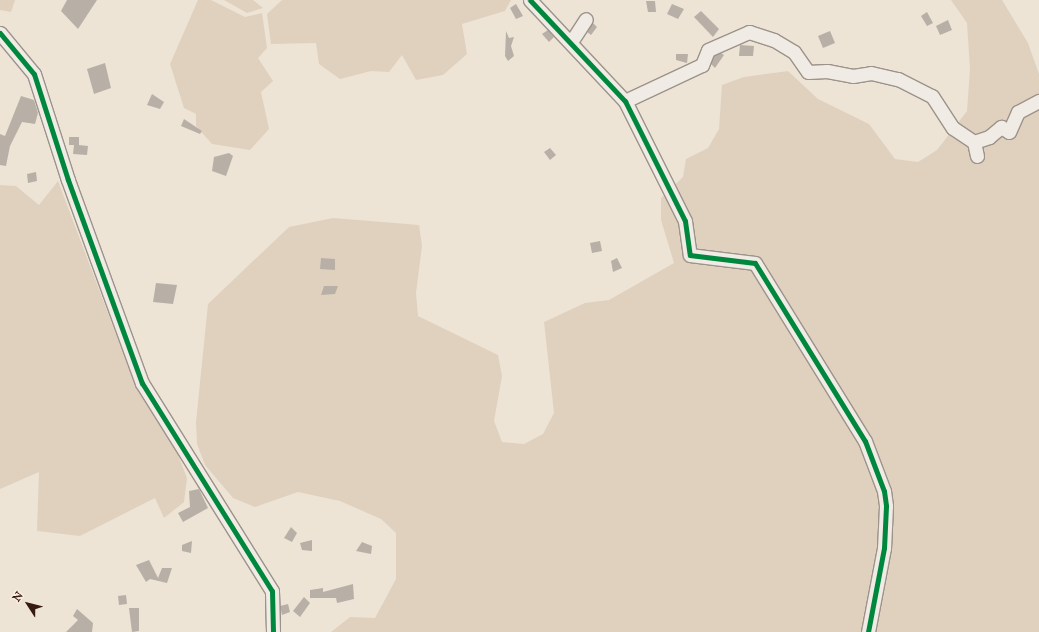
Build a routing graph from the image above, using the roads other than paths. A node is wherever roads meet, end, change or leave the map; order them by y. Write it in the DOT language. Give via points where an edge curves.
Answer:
graph roads {
  1 [pos="530,0"];
  2 [pos="586,19"];
  3 [pos="0,33"];
  4 [pos="571,42"];
  5 [pos="625,101"];
  6 [pos="1039,101"];
  7 [pos="974,142"];
  8 [pos="977,156"];
  9 [pos="273,632"];
  10 [pos="868,632"];
  1 -- 4 [label="street"];
  2 -- 4 [label="street"];
  3 -- 9 [label="street" via="34,74 78,209 142,382 272,591"];
  4 -- 5 [label="street"];
  5 -- 7 [label="street" via="702,65 708,50 749,32 774,40 794,52 808,72 827,71 853,76 871,73 898,79 932,96 953,128"];
  5 -- 10 [label="street" via="642,129 685,221 690,254 755,263 865,441 882,484 886,506 884,548"];
  6 -- 7 [label="street" via="1018,112 1009,132 1001,127 989,137"];
  7 -- 8 [label="street"];
}
